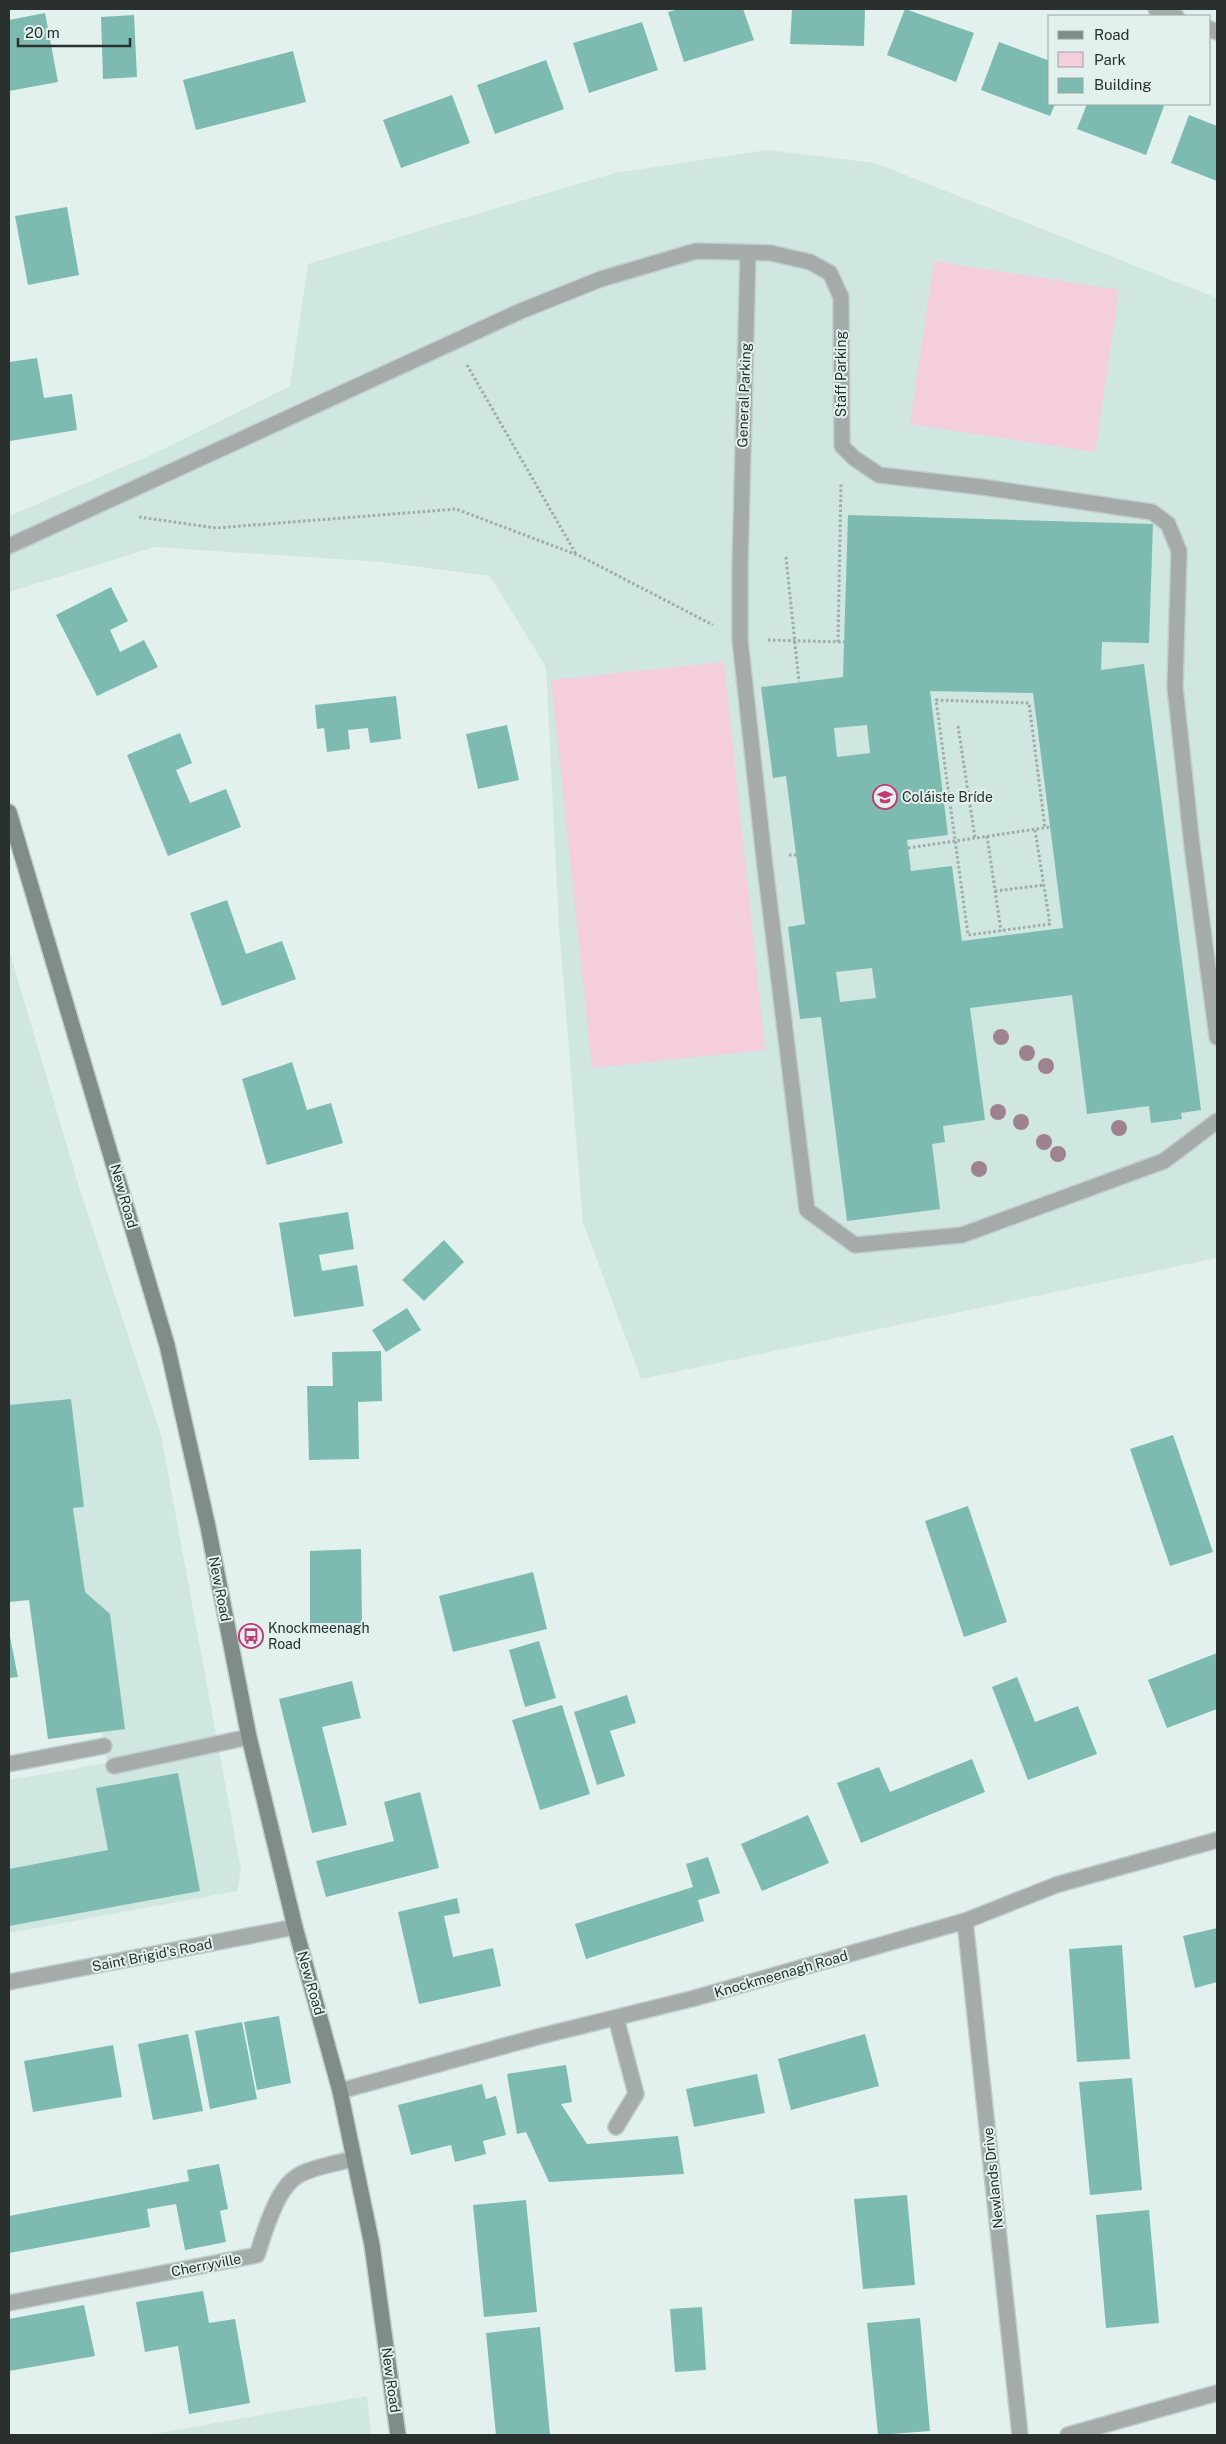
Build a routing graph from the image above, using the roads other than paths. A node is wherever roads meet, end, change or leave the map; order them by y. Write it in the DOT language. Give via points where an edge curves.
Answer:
graph roads {
  1 [pos="1156,9"];
  2 [pos="1173,15"];
  3 [pos="748,253"];
  4 [pos="9,546"];
  5 [pos="9,812"];
  6 [pos="1217,1036"];
  7 [pos="1217,1121"];
  8 [pos="249,1737"];
  9 [pos="104,1746"];
  10 [pos="9,1764"];
  11 [pos="114,1766"];
  12 [pos="1217,1840"];
  13 [pos="965,1921"];
  14 [pos="295,1927"];
  15 [pos="9,1982"];
  16 [pos="616,2018"];
  17 [pos="340,2091"];
  18 [pos="616,2127"];
  19 [pos="354,2159"];
  20 [pos="9,2303"];
  21 [pos="1217,2393"];
  22 [pos="398,2435"];
  23 [pos="1020,2435"];
  24 [pos="1068,2435"];
  1 -- 2 [label="street"];
  3 -- 4 [label="street" via="696,252 601,279 520,311"];
  3 -- 6 [label="street, Staff Parking" via="771,253 810,262 830,273 841,301 842,446 879,475 1152,512 1168,524 1179,551 1175,687"];
  3 -- 7 [label="street, General Parking" via="740,640 806,1210 855,1245 962,1235 1164,1161"];
  5 -- 8 [label="street, New Road" via="166,1345 208,1527"];
  8 -- 11 [label="street"];
  8 -- 14 [label="street, New Road"];
  9 -- 10 [label="street"];
  12 -- 13 [label="street, Knockmeenagh Road" via="1056,1885"];
  13 -- 16 [label="street, Knockmeenagh Road"];
  13 -- 23 [label="street, Newlands Drive"];
  14 -- 15 [label="street, Saint Brigid's Road"];
  14 -- 17 [label="street, New Road"];
  16 -- 17 [label="street, Knockmeenagh Road"];
  16 -- 18 [label="street" via="636,2094"];
  17 -- 19 [label="street, New Road"];
  19 -- 20 [label="street, Cherryville" via="300,2174 284,2190 271,2214 257,2255"];
  19 -- 22 [label="street, New Road" via="372,2245"];
  21 -- 24 [label="street"];
}
